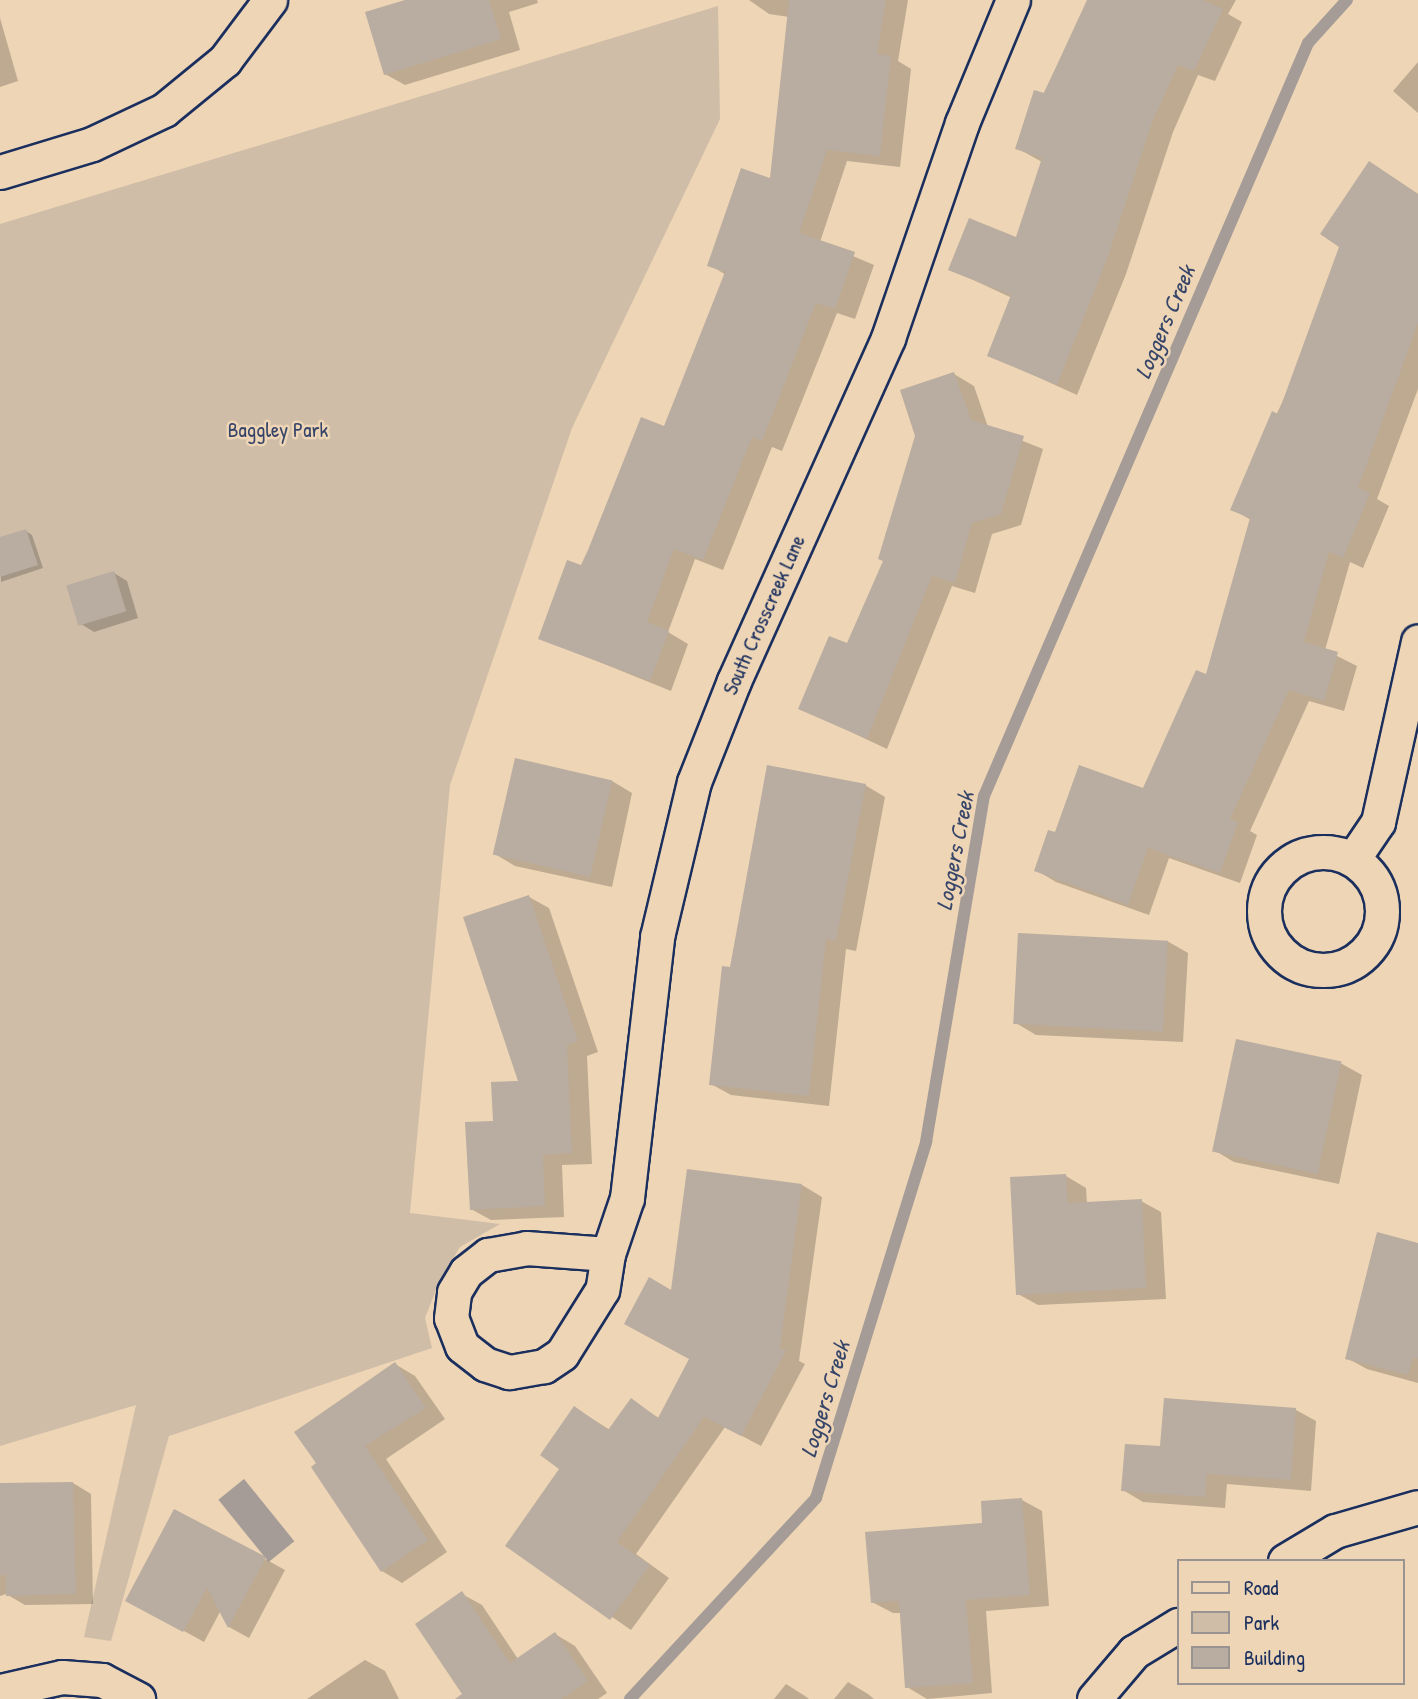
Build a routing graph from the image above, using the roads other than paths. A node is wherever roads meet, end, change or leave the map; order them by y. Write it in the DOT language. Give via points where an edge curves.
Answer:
graph roads {
  1 [pos="270,0"];
  2 [pos="1013,0"];
  3 [pos="0,172"];
  4 [pos="1418,641"];
  5 [pos="1353,859"];
  6 [pos="608,1254"];
  7 [pos="1418,1507"];
  8 [pos="1288,1559"];
  9 [pos="1176,1626"];
  10 [pos="0,1691"];
  11 [pos="138,1699"];
  12 [pos="1094,1699"];
  1 -- 3 [label="street" via="225,60 164,110 92,144"];
  2 -- 6 [label="street, South Crosscreek Lane" via="962,123 888,338 734,681 694,782 657,937 627,1198"];
  4 -- 5 [label="street" via="1378,821"];
  6 -- 6 [label="street, South Crosscreek Lane" via="602,1290 562,1354 544,1366 509,1372 485,1364 462,1346 451,1318 454,1292 466,1272 488,1255 526,1248"];
  7 -- 8 [label="street" via="1335,1531"];
  9 -- 12 [label="street" via="1134,1652"];
  10 -- 11 [label="street" via="62,1677 102,1680"];
}
